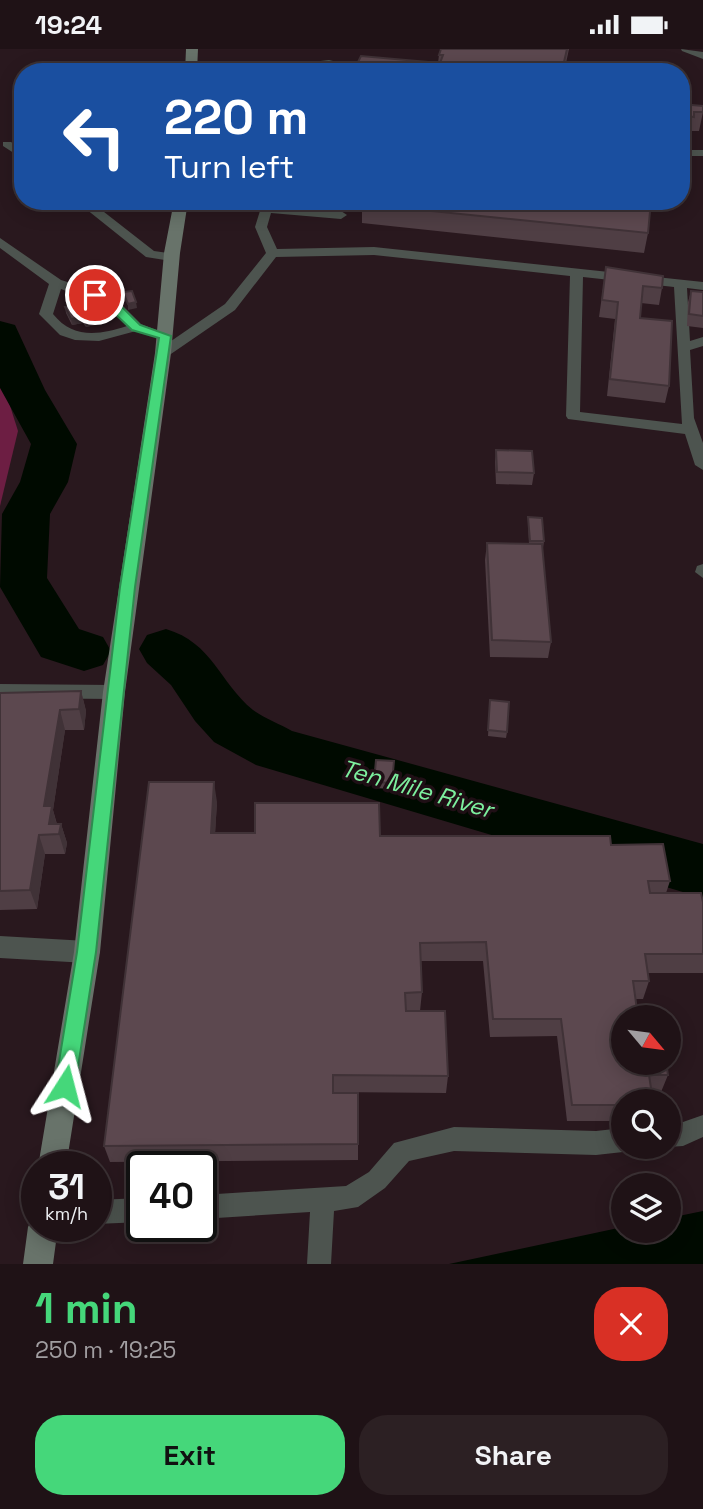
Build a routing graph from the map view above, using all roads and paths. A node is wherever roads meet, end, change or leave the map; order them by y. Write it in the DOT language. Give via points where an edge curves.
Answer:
graph roads {
  1 [pos="686,49"];
  2 [pos="703,56"];
  3 [pos="7,144"];
  4 [pos="14,149"];
  5 [pos="94,210"];
  6 [pos="179,210"];
  7 [pos="266,210"];
  8 [pos="304,210"];
  9 [pos="341,215"];
  10 [pos="0,242"];
  11 [pos="272,253"];
  12 [pos="171,257"];
  13 [pos="577,272"];
  14 [pos="56,283"];
  15 [pos="680,283"];
  16 [pos="703,286"];
  17 [pos="136,327"];
  18 [pos="703,341"];
  19 [pos="164,344"];
  20 [pos="683,348"];
  21 [pos="691,430"];
  22 [pos="703,465"];
  23 [pos="0,691"];
  24 [pos="114,692"];
  25 [pos="0,947"];
  26 [pos="87,952"];
  27 [pos="703,1126"];
  28 [pos="681,1134"];
  29 [pos="611,1141"];
  30 [pos="55,1151"];
  31 [pos="323,1200"];
  32 [pos="217,1206"];
  33 [pos="41,1242"];
  34 [pos="38,1264"];
  35 [pos="319,1264"];
  1 -- 2 [label="lane"];
  3 -- 4 [label="lane"];
  5 -- 12 [label="lane" via="150,254"];
  6 -- 12 [label="street"];
  7 -- 11 [label="lane" via="261,227"];
  8 -- 9 [label="lane"];
  10 -- 14 [label="lane"];
  11 -- 13 [label="lane" via="373,251"];
  11 -- 19 [label="lane" via="230,307"];
  12 -- 19 [label="street"];
  13 -- 15 [label="lane"];
  13 -- 21 [label="lane" via="573,416"];
  14 -- 17 [label="lane" via="113,304"];
  14 -- 17 [label="lane" via="46,314 69,336 112,336"];
  15 -- 16 [label="lane"];
  15 -- 20 [label="lane"];
  17 -- 19 [label="lane"];
  18 -- 20 [label="lane"];
  19 -- 24 [label="street"];
  20 -- 21 [label="lane"];
  21 -- 22 [label="lane"];
  23 -- 24 [label="lane"];
  24 -- 26 [label="street"];
  25 -- 26 [label="street"];
  26 -- 30 [label="street"];
  27 -- 28 [label="lane"];
  29 -- 31 [label="lane" via="454,1139 402,1150 377,1180 349,1198"];
  31 -- 32 [label="lane"];
  31 -- 35 [label="lane"];
  33 -- 34 [label="street"];
}
